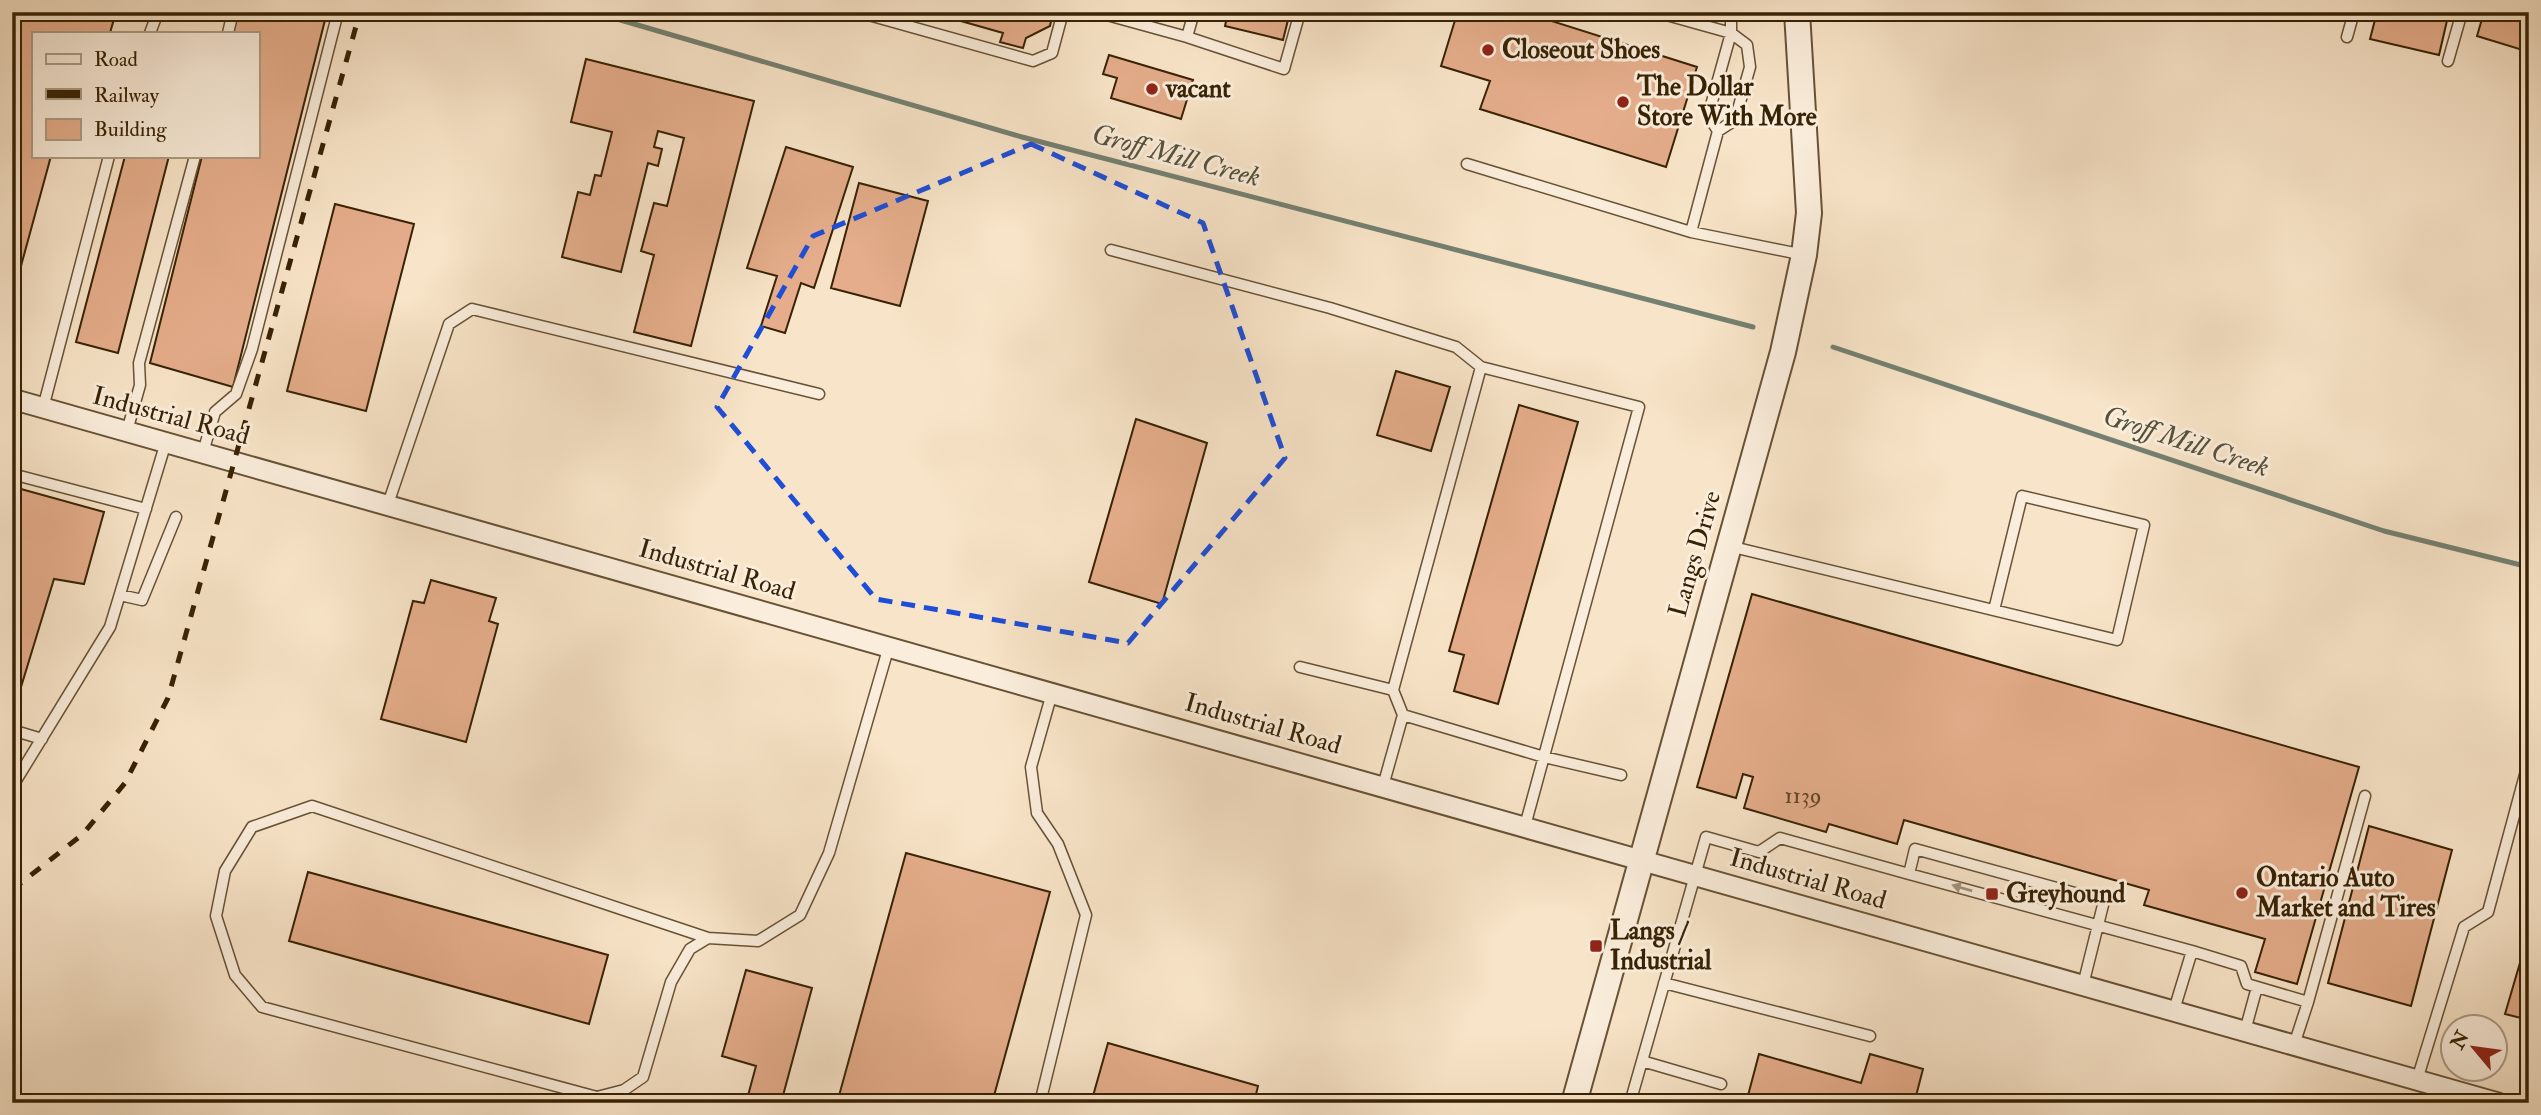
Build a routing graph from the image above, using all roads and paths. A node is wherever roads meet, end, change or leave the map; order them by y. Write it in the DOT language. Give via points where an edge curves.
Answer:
graph roads {
  1 [pos="158,12"];
  2 [pos="233,12"];
  3 [pos="338,12"];
  4 [pos="858,12"];
  5 [pos="1063,12"];
  6 [pos="1108,12"];
  7 [pos="1194,12"];
  8 [pos="1300,12"];
  9 [pos="1656,12"];
  10 [pos="1731,12"];
  11 [pos="1797,12"];
  12 [pos="2354,12"];
  13 [pos="2462,12"];
  14 [pos="150,32"];
  15 [pos="228,32"];
  16 [pos="1731,33"];
  17 [pos="1187,37"];
  18 [pos="2347,37"];
  19 [pos="2448,61"];
  20 [pos="1718,131"];
  21 [pos="108,158"];
  22 [pos="194,158"];
  23 [pos="1467,164"];
  24 [pos="1691,232"];
  25 [pos="1111,250"];
  26 [pos="1804,255"];
  27 [pos="1480,367"];
  28 [pos="819,394"];
  29 [pos="12,399"];
  30 [pos="43,408"];
  31 [pos="127,431"];
  32 [pos="166,442"];
  33 [pos="203,452"];
  34 [pos="12,474"];
  35 [pos="388,504"];
  36 [pos="146,509"];
  37 [pos="176,517"];
  38 [pos="1729,545"];
  39 [pos="120,595"];
  40 [pos="1994,610"];
  41 [pos="889,646"];
  42 [pos="1300,667"];
  43 [pos="1393,690"];
  44 [pos="1053,692"];
  45 [pos="1403,715"];
  46 [pos="12,730"];
  47 [pos="42,739"];
  48 [pos="1544,757"];
  49 [pos="2529,760"];
  50 [pos="1621,775"];
  51 [pos="1383,786"];
  52 [pos="12,788"];
  53 [pos="2365,796"];
  54 [pos="1525,826"];
  55 [pos="1642,859"];
  56 [pos="1695,874"];
  57 [pos="1909,874"];
  58 [pos="2098,926"];
  59 [pos="708,938"];
  60 [pos="2192,951"];
  61 [pos="1664,983"];
  62 [pos="2083,985"];
  63 [pos="2257,987"];
  64 [pos="2308,1002"];
  65 [pos="2175,1010"];
  66 [pos="2245,1031"];
  67 [pos="1870,1036"];
  68 [pos="2294,1045"];
  69 [pos="1642,1060"];
  70 [pos="2417,1080"];
  71 [pos="1721,1084"];
  72 [pos="1040,1103"];
  73 [pos="1574,1103"];
  74 [pos="1630,1103"];
  75 [pos="2498,1103"];
  1 -- 14 [label="lane"];
  2 -- 15 [label="lane"];
  3 -- 33 [label="lane" via="252,349 236,394 215,412"];
  4 -- 5 [label="lane" via="1033,61 1052,53"];
  6 -- 17 [label="lane"];
  7 -- 17 [label="lane"];
  8 -- 17 [label="lane" via="1284,69"];
  9 -- 16 [label="lane"];
  10 -- 16 [label="lane"];
  11 -- 26 [label="street, Langs Drive" via="1809,213"];
  12 -- 18 [label="lane"];
  13 -- 19 [label="lane"];
  16 -- 20 [label="lane" via="1708,116"];
  16 -- 20 [label="lane" via="1747,44 1750,67 1735,120"];
  20 -- 24 [label="lane"];
  21 -- 30 [label="lane"];
  22 -- 31 [label="lane" via="139,363 140,385"];
  23 -- 24 [label="lane"];
  24 -- 26 [label="lane"];
  25 -- 27 [label="lane" via="1456,347"];
  26 -- 38 [label="street, Langs Drive" via="1783,352"];
  27 -- 43 [label="lane"];
  27 -- 48 [label="lane" via="1639,407"];
  28 -- 35 [label="lane" via="472,309 449,324"];
  29 -- 30 [label="street, Industrial Road"];
  30 -- 31 [label="street, Industrial Road"];
  31 -- 32 [label="street, Industrial Road"];
  32 -- 33 [label="street, Industrial Road"];
  32 -- 36 [label="lane"];
  33 -- 35 [label="street, Industrial Road"];
  34 -- 36 [label="lane"];
  35 -- 41 [label="street, Industrial Road"];
  36 -- 39 [label="lane"];
  37 -- 39 [label="lane" via="142,600"];
  38 -- 40 [label="lane"];
  38 -- 55 [label="street, Langs Drive"];
  39 -- 47 [label="lane" via="110,627"];
  40 -- 40 [label="lane" via="2117,640 2144,525 2022,496"];
  41 -- 44 [label="street, Industrial Road"];
  41 -- 59 [label="lane" via="829,853 800,915 758,942"];
  42 -- 43 [label="lane"];
  43 -- 45 [label="lane"];
  44 -- 51 [label="street, Industrial Road"];
  44 -- 72 [label="lane" via="1031,767 1037,813 1058,844 1086,915"];
  45 -- 48 [label="lane"];
  45 -- 51 [label="lane"];
  46 -- 47 [label="lane"];
  47 -- 52 [label="lane"];
  48 -- 50 [label="lane"];
  48 -- 54 [label="lane"];
  49 -- 70 [label="lane" via="2488,912 2465,927"];
  51 -- 54 [label="street, Industrial Road"];
  53 -- 64 [label="lane"];
  54 -- 55 [label="street, Industrial Road"];
  55 -- 56 [label="street, Industrial Road"];
  55 -- 73 [label="street, Langs Drive"];
  56 -- 57 [label="lane" via="1706,837 1759,852 1780,838"];
  56 -- 61 [label="lane"];
  56 -- 62 [label="street, Industrial Road"];
  58 -- 57 [label="lane, one-way"];
  57 -- 58 [label="lane" via="1915,849 2104,901"];
  58 -- 60 [label="lane"];
  58 -- 62 [label="lane"];
  59 -- 59 [label="lane" via="690,949 671,982 643,1077 624,1090 597,1097 262,1007 235,975 216,916 225,871 252,827 312,806"];
  60 -- 63 [label="lane" via="2241,966 2247,984"];
  60 -- 65 [label="lane"];
  61 -- 67 [label="lane"];
  61 -- 69 [label="lane"];
  62 -- 65 [label="street, Industrial Road"];
  63 -- 64 [label="lane"];
  63 -- 66 [label="lane"];
  64 -- 68 [label="lane"];
  65 -- 66 [label="street, Industrial Road"];
  66 -- 68 [label="street, Industrial Road"];
  68 -- 70 [label="street, Industrial Road"];
  69 -- 71 [label="lane"];
  69 -- 74 [label="lane"];
  70 -- 75 [label="street, Industrial Road"];
}
